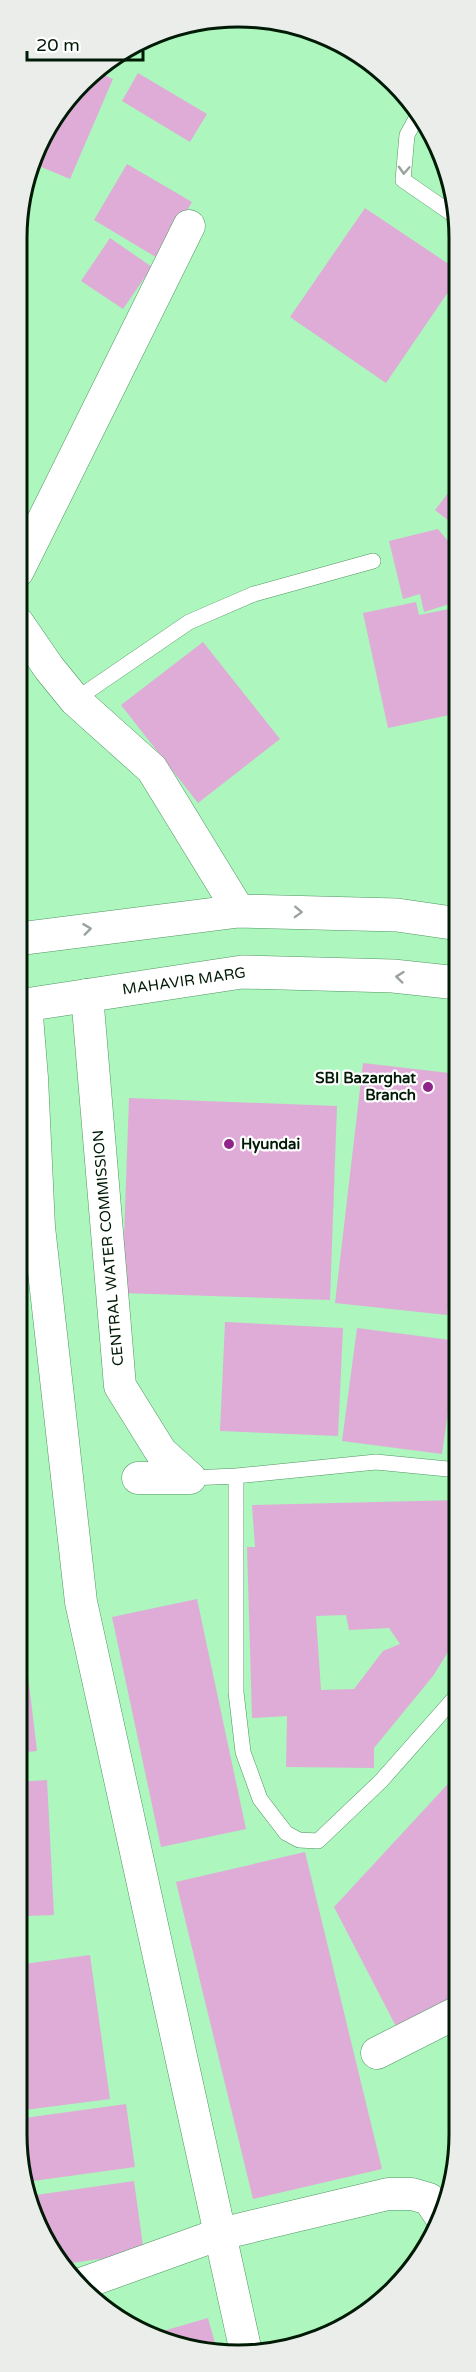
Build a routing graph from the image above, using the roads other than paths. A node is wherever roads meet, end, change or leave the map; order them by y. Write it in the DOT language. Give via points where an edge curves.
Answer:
graph roads {
  1 [pos="414,122"];
  2 [pos="447,210"];
  3 [pos="189,226"];
  4 [pos="27,553"];
  5 [pos="373,561"];
  6 [pos="27,636"];
  7 [pos="49,668"];
  8 [pos="27,669"];
  9 [pos="75,700"];
  10 [pos="239,911"];
  11 [pos="449,923"];
  12 [pos="27,938"];
  13 [pos="449,982"];
  14 [pos="87,995"];
  15 [pos="27,1004"];
  16 [pos="27,1042"];
  17 [pos="449,1469"];
  18 [pos="236,1476"];
  19 [pos="138,1478"];
  20 [pos="190,1478"];
  21 [pos="449,1704"];
  22 [pos="449,2017"];
  23 [pos="377,2053"];
  24 [pos="435,2209"];
  25 [pos="220,2235"];
  26 [pos="88,2282"];
  27 [pos="244,2345"];
  1 -- 2 [label="lane, one-way" via="406,135 404,180"];
  3 -- 4 [label="street"];
  5 -- 9 [label="lane" via="254,594 189,622"];
  6 -- 7 [label="street"];
  7 -- 8 [label="street"];
  7 -- 9 [label="street"];
  9 -- 10 [label="street" via="152,769"];
  10 -- 11 [label="highway, one-way" via="397,915"];
  12 -- 10 [label="highway, one-way"];
  13 -- 14 [label="highway, MAHAVIR MARG, one-way" via="393,976 242,972"];
  14 -- 15 [label="highway, MAHAVIR MARG"];
  14 -- 20 [label="street, CENTRAL WATER COMMISSION" via="120,1386 161,1452"];
  16 -- 25 [label="street" via="39,1227 81,1602"];
  17 -- 18 [label="lane" via="376,1462"];
  18 -- 20 [label="lane"];
  18 -- 21 [label="lane" via="236,1692 243,1752 260,1799 286,1833 299,1840 318,1841 381,1781"];
  19 -- 20 [label="street"];
  22 -- 23 [label="street"];
  24 -- 25 [label="street" via="429,2199 388,2194"];
  25 -- 26 [label="street"];
  25 -- 27 [label="street"];
}
